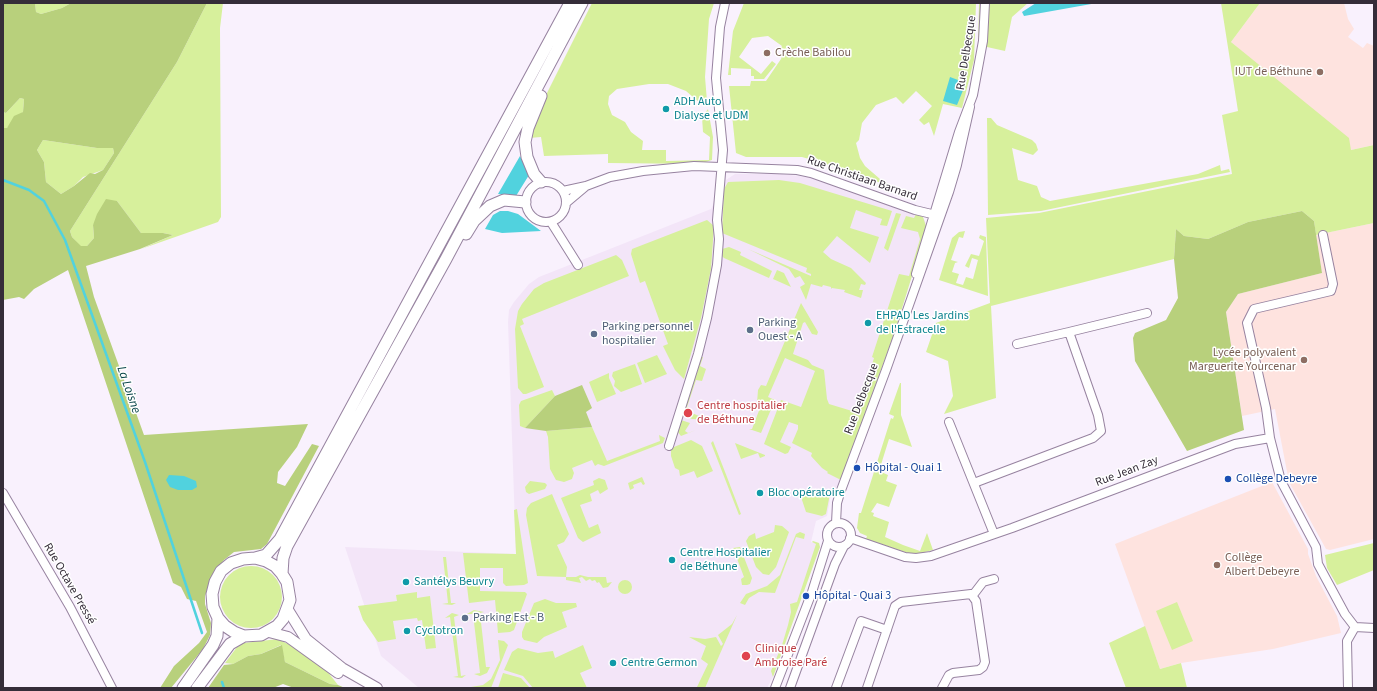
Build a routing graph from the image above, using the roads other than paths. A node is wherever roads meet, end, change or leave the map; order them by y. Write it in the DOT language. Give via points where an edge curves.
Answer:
graph roads {
  1 [pos="570,3"];
  2 [pos="582,3"];
  3 [pos="725,3"];
  4 [pos="985,3"];
  5 [pos="568,30"];
  6 [pos="721,166"];
  7 [pos="541,182"];
  8 [pos="586,186"];
  9 [pos="563,191"];
  10 [pos="525,202"];
  11 [pos="566,203"];
  12 [pos="560,216"];
  13 [pos="936,216"];
  14 [pos="551,222"];
  15 [pos="1323,235"];
  16 [pos="561,236"];
  17 [pos="578,265"];
  18 [pos="434,280"];
  19 [pos="1147,313"];
  20 [pos="1069,332"];
  21 [pos="1017,344"];
  22 [pos="949,422"];
  23 [pos="1270,438"];
  24 [pos="669,446"];
  25 [pos="974,482"];
  26 [pos="3,493"];
  27 [pos="836,524"];
  28 [pos="994,534"];
  29 [pos="850,538"];
  30 [pos="828,541"];
  31 [pos="844,546"];
  32 [pos="255,558"];
  33 [pos="282,574"];
  34 [pos="994,579"];
  35 [pos="973,595"];
  36 [pos="288,610"];
  37 [pos="218,618"];
  38 [pos="1355,627"];
  39 [pos="1374,628"];
  40 [pos="888,630"];
  41 [pos="268,632"];
  42 [pos="244,636"];
  43 [pos="112,688"];
  44 [pos="182,688"];
  45 [pos="197,688"];
  46 [pos="363,688"];
  47 [pos="377,688"];
  48 [pos="775,688"];
  49 [pos="790,688"];
  50 [pos="836,688"];
  51 [pos="867,688"];
  52 [pos="942,688"];
  53 [pos="1348,688"];
  1 -- 32 [label="highway" via="280,539 266,555"];
  2 -- 5 [label="highway"];
  3 -- 6 [label="street" via="720,27 716,78 722,136"];
  4 -- 13 [label="street, Rue Delbecque" via="983,41 957,165"];
  5 -- 7 [label="highway" via="561,57 538,102 525,142 527,157 534,174"];
  5 -- 18 [label="highway"];
  6 -- 8 [label="street, Rue Christiaan Barnard" via="643,171 610,177"];
  6 -- 13 [label="street, Rue Christiaan Barnard" via="811,172"];
  6 -- 24 [label="street" via="717,220 720,239 713,291 698,354"];
  7 -- 9 [label="street" via="554,183"];
  7 -- 10 [label="street" via="530,189"];
  8 -- 9 [label="street, Rue Christiaan Barnard"];
  8 -- 11 [label="street, Rue Christiaan Barnard"];
  9 -- 11 [label="street"];
  10 -- 14 [label="street" via="533,218"];
  10 -- 18 [label="highway" via="504,200 490,206 474,221 450,261"];
  11 -- 12 [label="street"];
  12 -- 14 [label="street"];
  12 -- 16 [label="street"];
  13 -- 27 [label="street, Rue Delbecque" via="916,284 840,493"];
  14 -- 16 [label="street"];
  15 -- 23 [label="street" via="1333,284 1331,291 1254,309 1247,323"];
  16 -- 17 [label="street"];
  18 -- 33 [label="highway" via="288,546 283,558"];
  19 -- 20 [label="street"];
  20 -- 21 [label="street"];
  20 -- 25 [label="street" via="1098,415 1101,432 1092,438"];
  22 -- 25 [label="street"];
  23 -- 28 [label="street, Rue Jean Zay" via="1235,444"];
  23 -- 38 [label="street" via="1281,481 1316,547 1318,564 1345,614"];
  25 -- 28 [label="street"];
  26 -- 43 [label="street, Rue Octave Pressé" via="70,607"];
  27 -- 29 [label="street" via="849,529"];
  27 -- 30 [label="street" via="828,530"];
  28 -- 29 [label="street, Rue Jean Zay" via="931,556 916,558"];
  29 -- 31 [label="street"];
  30 -- 31 [label="street" via="836,546"];
  30 -- 48 [label="street"];
  31 -- 49 [label="street" via="835,564"];
  32 -- 33 [label="highway" via="275,566"];
  32 -- 37 [label="highway" via="231,563 218,577 212,594 213,607"];
  33 -- 36 [label="highway" via="290,591"];
  34 -- 35 [label="street" via="983,582"];
  35 -- 40 [label="street" via="968,593 901,602 895,606"];
  35 -- 52 [label="street" via="985,662 979,670 949,675"];
  36 -- 41 [label="highway" via="277,626"];
  36 -- 47 [label="main road" via="306,639 342,668"];
  37 -- 42 [label="highway" via="225,626"];
  37 -- 44 [label="highway" via="217,636 213,645"];
  38 -- 39 [label="street"];
  38 -- 53 [label="street" via="1347,640"];
  40 -- 50 [label="street" via="860,621"];
  40 -- 51 [label="street"];
  41 -- 42 [label="highway"];
  41 -- 46 [label="main road" via="288,637"];
  42 -- 45 [label="highway" via="230,644"];
}
